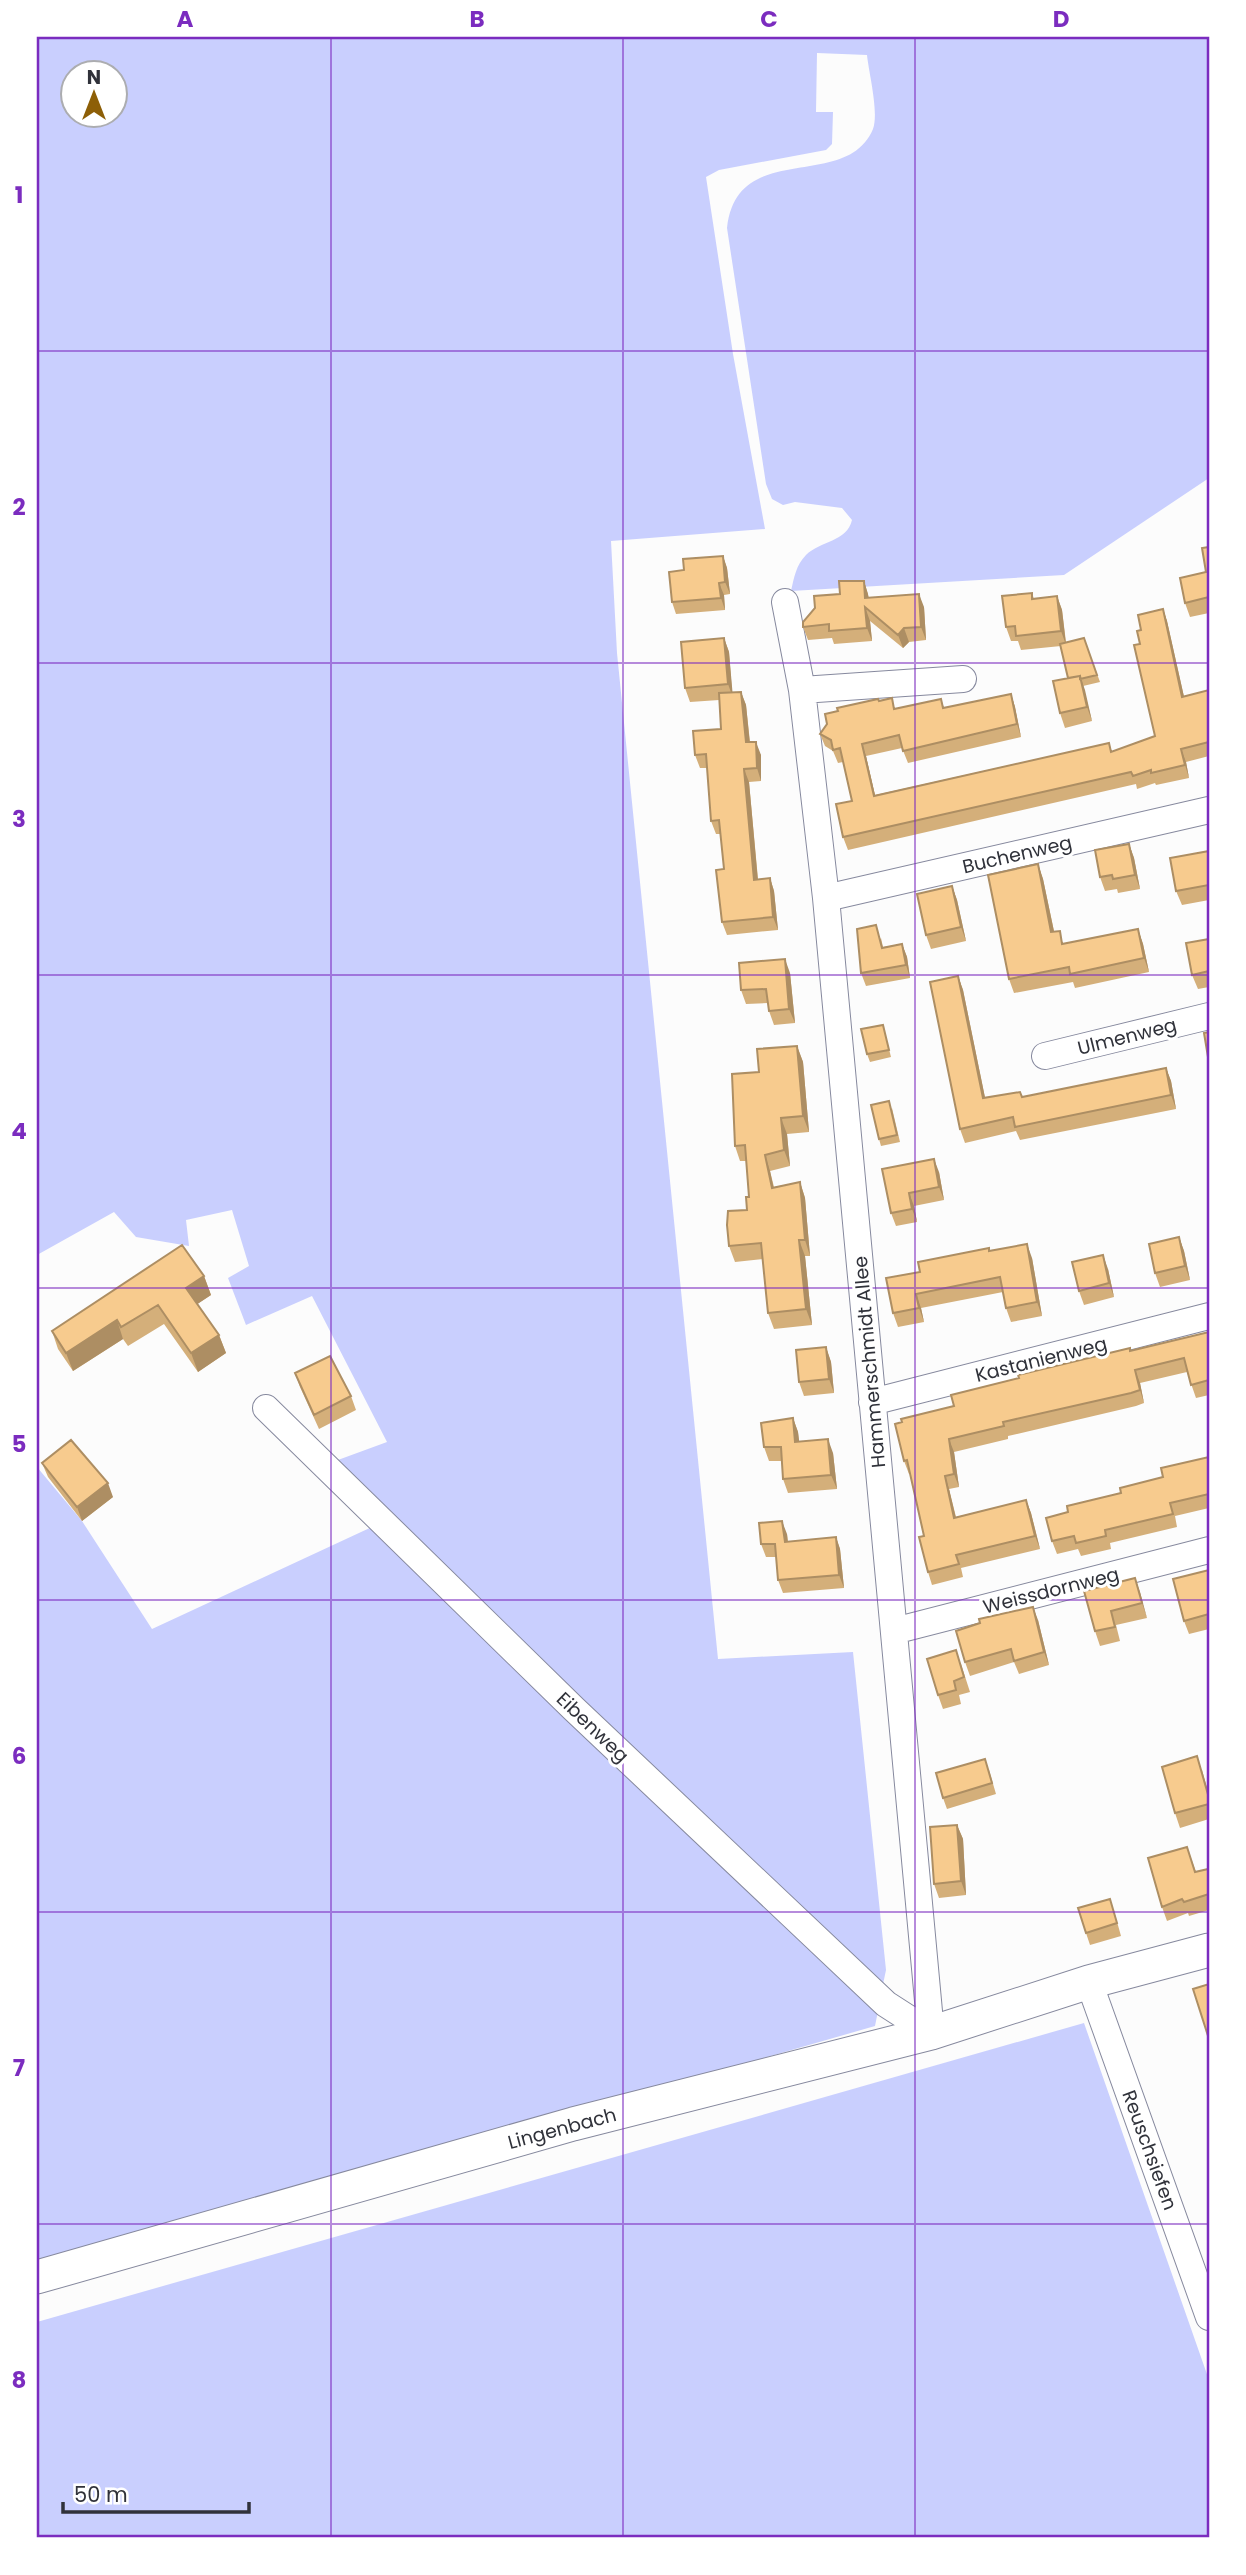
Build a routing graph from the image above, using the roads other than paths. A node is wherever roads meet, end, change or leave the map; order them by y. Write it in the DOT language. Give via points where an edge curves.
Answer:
graph roads {
  1 [pos="785,602"];
  2 [pos="962,679"];
  3 [pos="802,690"];
  4 [pos="1209,810"];
  5 [pos="826,898"];
  6 [pos="1209,1016"];
  7 [pos="1045,1056"];
  8 [pos="1209,1316"];
  9 [pos="872,1402"];
  10 [pos="266,1408"];
  11 [pos="1209,1550"];
  12 [pos="894,1631"];
  13 [pos="1209,1950"];
  14 [pos="1089,1982"];
  15 [pos="931,2033"];
  16 [pos="37,2277"];
  17 [pos="1209,2317"];
  1 -- 3 [label="street, Hammerschmidt Allee"];
  2 -- 3 [label="street"];
  3 -- 5 [label="street, Hammerschmidt Allee"];
  4 -- 5 [label="street, Buchenweg"];
  5 -- 9 [label="street, Hammerschmidt Allee"];
  6 -- 7 [label="street, Ulmenweg"];
  8 -- 9 [label="street, Kastanienweg"];
  9 -- 12 [label="street, Hammerschmidt Allee"];
  10 -- 15 [label="street, Eibenweg" via="574,1709 886,2004"];
  11 -- 12 [label="street, Weissdornweg"];
  12 -- 15 [label="street, Hammerschmidt Allee"];
  13 -- 14 [label="street, Lingenbach"];
  14 -- 15 [label="street, Lingenbach"];
  14 -- 17 [label="street, Reuschsiefen"];
  15 -- 16 [label="street, Lingenbach" via="573,2124"];
}
